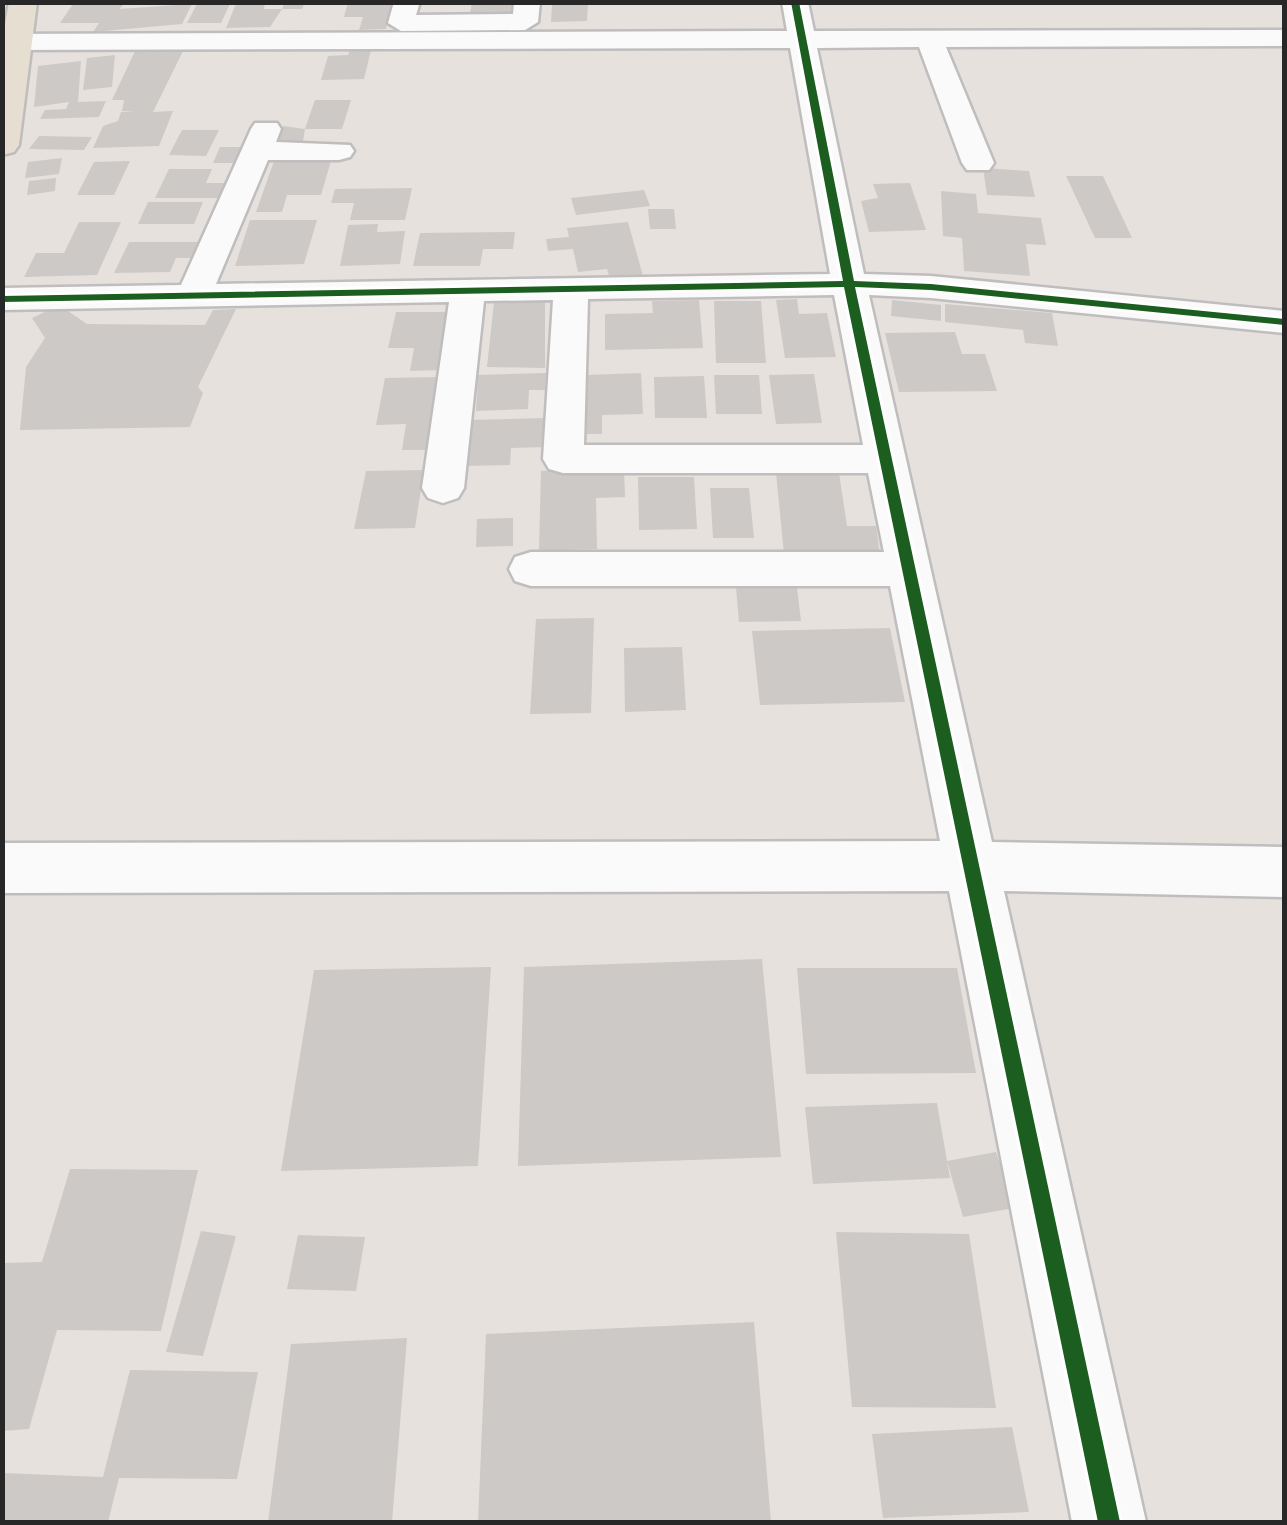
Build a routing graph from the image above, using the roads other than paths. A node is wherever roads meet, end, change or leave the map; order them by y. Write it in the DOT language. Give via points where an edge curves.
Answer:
graph roads {
  1 [pos="23,2"];
  2 [pos="407,2"];
  3 [pos="528,2"];
  4 [pos="794,2"];
  5 [pos="1284,38"];
  6 [pos="803,40"];
  7 [pos="930,40"];
  8 [pos="9,42"];
  9 [pos="2,145"];
  10 [pos="339,151"];
  11 [pos="978,163"];
  12 [pos="850,284"];
  13 [pos="571,288"];
  14 [pos="468,290"];
  15 [pos="194,295"];
  16 [pos="2,299"];
  17 [pos="1284,322"];
  18 [pos="887,459"];
  19 [pos="443,488"];
  20 [pos="531,569"];
  21 [pos="910,569"];
  22 [pos="973,866"];
  23 [pos="2,868"];
  24 [pos="1284,872"];
  25 [pos="1109,1522"];
  1 -- 8 [label="main road"];
  2 -- 3 [label="street" via="401,23 525,22"];
  4 -- 6 [label="street"];
  5 -- 7 [label="street"];
  6 -- 7 [label="street"];
  6 -- 8 [label="street"];
  6 -- 12 [label="street"];
  7 -- 11 [label="street"];
  8 -- 9 [label="main road"];
  10 -- 15 [label="street" via="261,140"];
  12 -- 13 [label="street"];
  12 -- 17 [label="street"];
  12 -- 18 [label="street"];
  13 -- 14 [label="street"];
  13 -- 18 [label="street" via="563,459"];
  14 -- 15 [label="street"];
  14 -- 19 [label="street"];
  15 -- 16 [label="street"];
  18 -- 21 [label="street"];
  20 -- 21 [label="street"];
  21 -- 22 [label="street"];
  22 -- 23 [label="street"];
  22 -- 24 [label="street"];
  22 -- 25 [label="street"];
}
